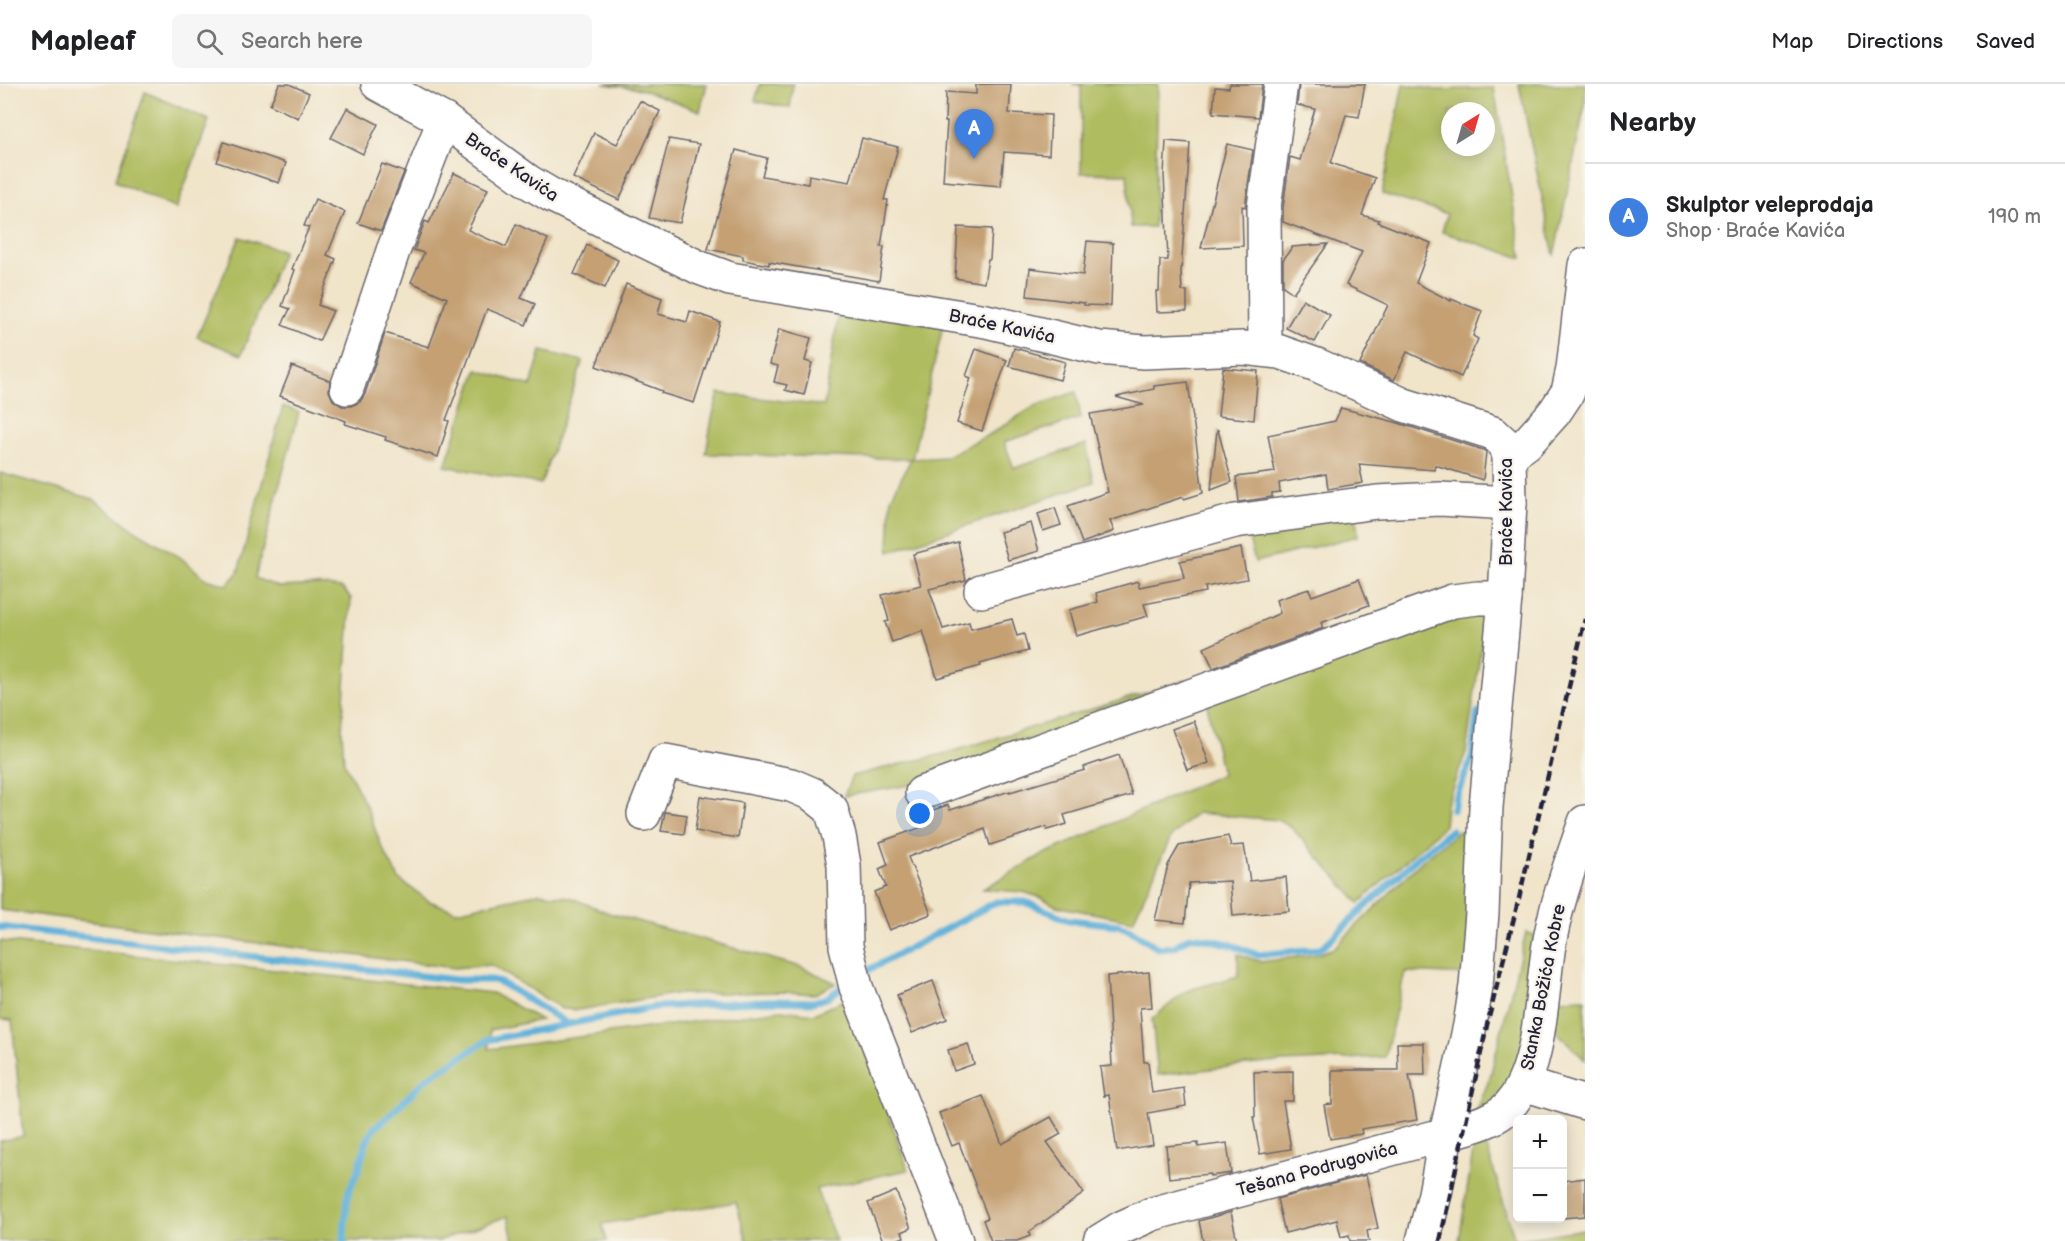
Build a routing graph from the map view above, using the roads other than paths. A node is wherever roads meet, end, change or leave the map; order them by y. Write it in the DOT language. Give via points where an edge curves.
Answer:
graph roads {
  1 [pos="378,84"];
  2 [pos="1281,84"];
  3 [pos="444,120"];
  4 [pos="1585,266"];
  5 [pos="1265,350"];
  6 [pos="347,388"];
  7 [pos="1509,456"];
  8 [pos="1510,503"];
  9 [pos="981,591"];
  10 [pos="1505,598"];
  11 [pos="922,793"];
  12 [pos="644,814"];
  13 [pos="1585,822"];
  14 [pos="1524,1084"];
  15 [pos="1585,1103"];
  16 [pos="1446,1134"];
  17 [pos="956,1241"];
  18 [pos="1100,1241"];
  19 [pos="1423,1241"];
  1 -- 3 [label="street, Braće Kavića"];
  2 -- 5 [label="street" via="1264,207"];
  3 -- 5 [label="street, Braće Kavića" via="551,195 730,279 986,321 1099,348 1144,352"];
  3 -- 6 [label="street" via="393,251"];
  4 -- 7 [label="street" via="1568,393 1527,443"];
  5 -- 7 [label="street, Braće Kavića" via="1297,357 1404,405 1493,433 1505,444"];
  7 -- 8 [label="street, Braće Kavića"];
  8 -- 9 [label="street" via="1408,500 1235,520"];
  8 -- 10 [label="street, Braće Kavića"];
  10 -- 11 [label="street" via="1453,601"];
  10 -- 16 [label="street, Braće Kavića" via="1486,807 1476,986"];
  12 -- 17 [label="street" via="665,761 791,785 812,794 831,809 844,865 846,946 854,979"];
  13 -- 14 [label="street, Stanka Božića Kobre" via="1549,944 1534,1053"];
  14 -- 15 [label="street"];
  14 -- 16 [label="street, Tešana Podrugovića" via="1507,1108 1496,1116"];
  16 -- 18 [label="street, Tešana Podrugovića" via="1152,1214"];
  16 -- 19 [label="street, Braće Kavića"];
}
